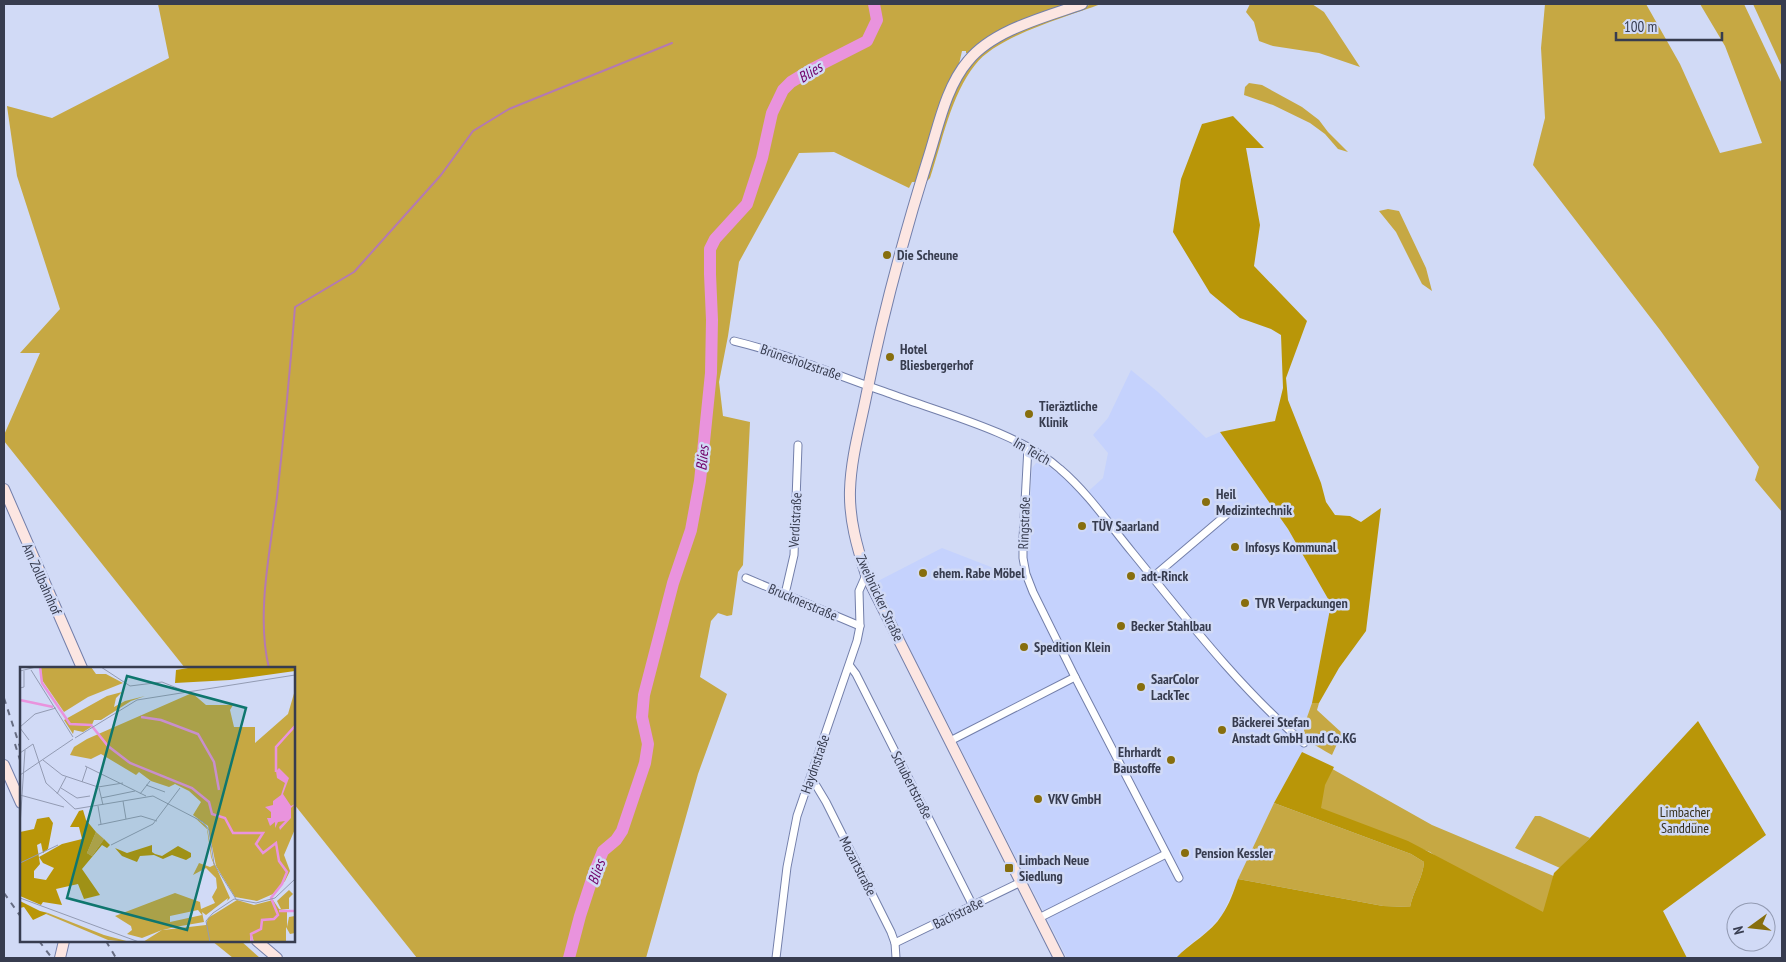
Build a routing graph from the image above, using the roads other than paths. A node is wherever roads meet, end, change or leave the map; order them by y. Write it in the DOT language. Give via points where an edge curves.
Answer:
graph roads {
  1 [pos="1082,4"];
  2 [pos="734,341"];
  3 [pos="868,386"];
  4 [pos="798,445"];
  5 [pos="1028,448"];
  6 [pos="4,489"];
  7 [pos="8,506"];
  8 [pos="1226,515"];
  9 [pos="866,575"];
  10 [pos="1153,577"];
  11 [pos="746,578"];
  12 [pos="785,594"];
  13 [pos="860,626"];
  14 [pos="850,666"];
  15 [pos="82,667"];
  16 [pos="1075,677"];
  17 [pos="950,741"];
  18 [pos="1304,743"];
  19 [pos="4,765"];
  20 [pos="810,777"];
  21 [pos="20,801"];
  22 [pos="1166,854"];
  23 [pos="1179,878"];
  24 [pos="1021,882"];
  25 [pos="973,906"];
  26 [pos="1039,918"];
  27 [pos="64,942"];
  28 [pos="258,942"];
  29 [pos="895,943"];
  30 [pos="60,958"];
  31 [pos="277,958"];
  32 [pos="776,958"];
  33 [pos="896,958"];
  34 [pos="1060,958"];
  1 -- 3 [label="street, Zweibrücker Straße" via="997,37 977,51 954,83 896,269"];
  2 -- 3 [label="street, Brünesholzstraße" via="796,358"];
  3 -- 5 [label="street, Im Teich" via="1010,438"];
  3 -- 9 [label="street, Zweibrücker Straße" via="850,490 851,520"];
  4 -- 12 [label="street, Verdistraße" via="794,555"];
  5 -- 10 [label="street, Im Teich" via="1059,467 1074,481"];
  5 -- 16 [label="street, Ringstraße" via="1023,539 1026,574"];
  6 -- 7 [label="street, Am Zollbahnhof"];
  7 -- 15 [label="street, Am Zollbahnhof"];
  8 -- 10 [label="street"];
  9 -- 13 [label="street, Haydnstraße" via="859,591"];
  9 -- 17 [label="street, Zweibrücker Straße"];
  10 -- 18 [label="street, Im Teich" via="1266,707"];
  11 -- 12 [label="street, Brucknerstraße"];
  12 -- 13 [label="street, Brucknerstraße"];
  13 -- 14 [label="street, Haydnstraße"];
  14 -- 20 [label="street, Haydnstraße"];
  14 -- 25 [label="street, Schubertstraße"];
  16 -- 17 [label="street"];
  16 -- 22 [label="street, Ringstraße"];
  17 -- 24 [label="street, Zweibrücker Straße"];
  19 -- 21 [label="street"];
  20 -- 29 [label="street, Mozartstraße" via="826,802"];
  20 -- 32 [label="street, Haydnstraße" via="793,834"];
  22 -- 23 [label="street, Ringstraße"];
  22 -- 26 [label="street"];
  24 -- 25 [label="street, Bachstraße"];
  24 -- 26 [label="street, Zweibrücker Straße"];
  25 -- 29 [label="street, Bachstraße"];
  26 -- 34 [label="street, Zweibrücker Straße"];
  27 -- 30 [label="street"];
  28 -- 31 [label="street"];
  29 -- 33 [label="street, Mozartstraße"];
}
